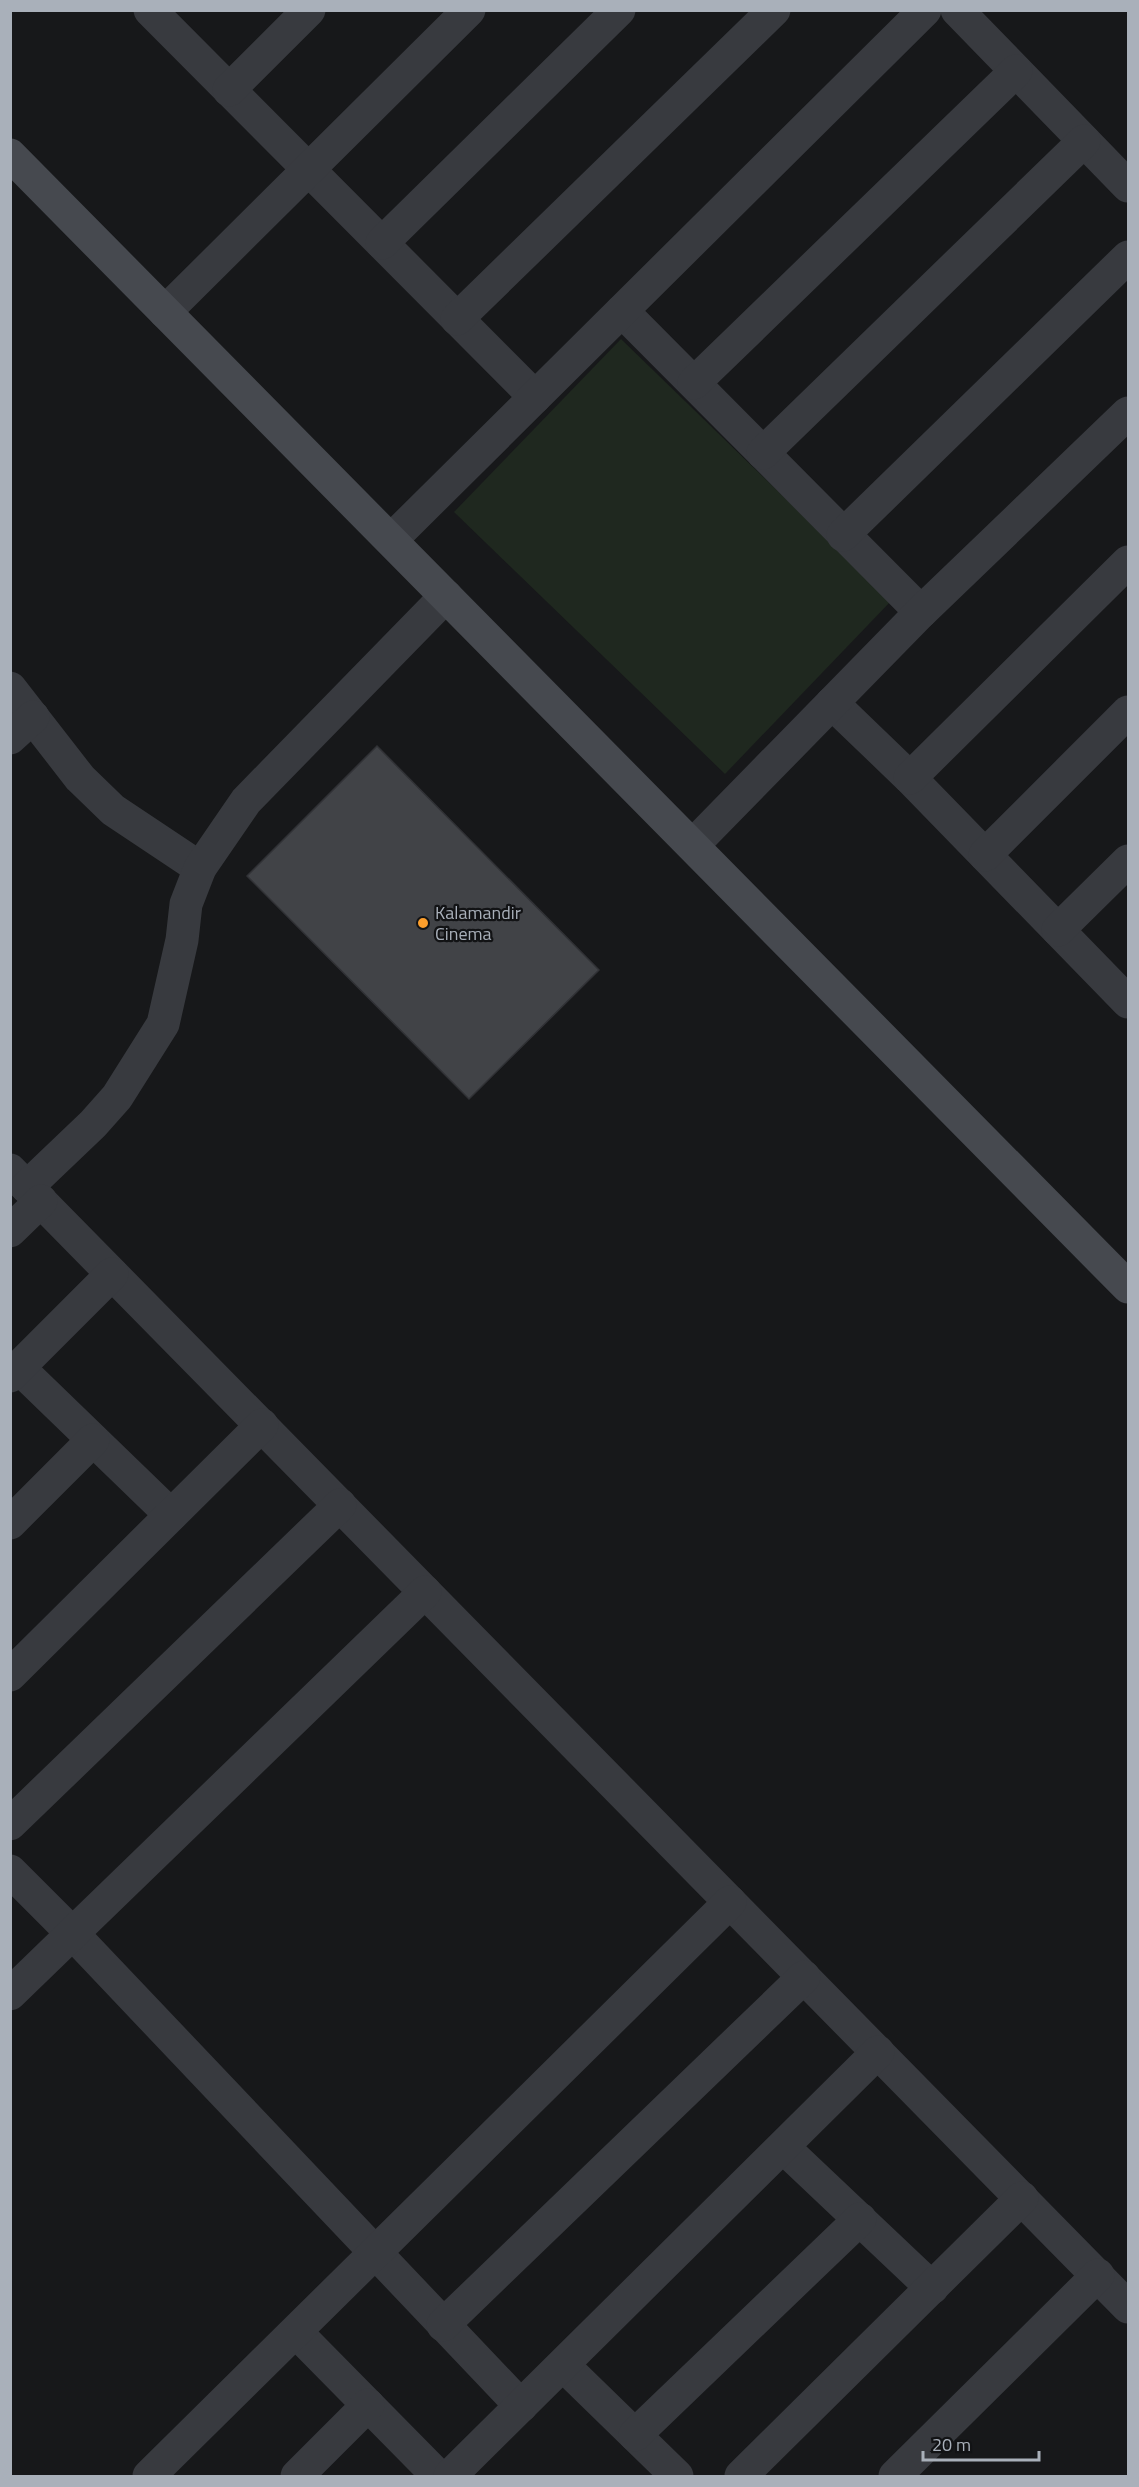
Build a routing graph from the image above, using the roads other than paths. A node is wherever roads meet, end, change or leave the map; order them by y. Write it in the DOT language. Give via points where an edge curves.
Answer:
graph roads {
  1 [pos="309,10"];
  2 [pos="469,10"];
  3 [pos="619,10"];
  4 [pos="774,10"];
  5 [pos="925,10"];
  6 [pos="957,10"];
  7 [pos="155,12"];
  8 [pos="1016,71"];
  9 [pos="229,90"];
  10 [pos="1084,141"];
  11 [pos="10,155"];
  12 [pos="309,170"];
  13 [pos="1128,186"];
  14 [pos="382,243"];
  15 [pos="1128,257"];
  16 [pos="622,310"];
  17 [pos="165,312"];
  18 [pos="458,319"];
  19 [pos="694,383"];
  20 [pos="535,397"];
  21 [pos="1128,413"];
  22 [pos="763,453"];
  23 [pos="843,535"];
  24 [pos="391,540"];
  25 [pos="1128,562"];
  26 [pos="446,596"];
  27 [pos="921,612"];
  28 [pos="10,688"];
  29 [pos="832,703"];
  30 [pos="1128,712"];
  31 [pos="22,727"];
  32 [pos="910,778"];
  33 [pos="693,845"];
  34 [pos="985,855"];
  35 [pos="1128,861"];
  36 [pos="200,868"];
  37 [pos="1058,930"];
  38 [pos="1128,1002"];
  39 [pos="26,1186"];
  40 [pos="10,1231"];
  41 [pos="112,1274"];
  42 [pos="1128,1287"];
  43 [pos="15,1372"];
  44 [pos="262,1425"];
  45 [pos="93,1440"];
  46 [pos="340,1505"];
  47 [pos="171,1515"];
  48 [pos="10,1523"];
  49 [pos="425,1592"];
  50 [pos="10,1675"];
  51 [pos="10,1824"];
  52 [pos="10,1871"];
  53 [pos="730,1902"];
  54 [pos="73,1934"];
  55 [pos="804,1977"];
  56 [pos="10,1994"];
  57 [pos="878,2052"];
  58 [pos="783,2146"];
  59 [pos="1022,2198"];
  60 [pos="860,2219"];
  61 [pos="375,2253"];
  62 [pos="1098,2276"];
  63 [pos="932,2288"];
  64 [pos="1128,2307"];
  65 [pos="443,2325"];
  66 [pos="296,2332"];
  67 [pos="562,2365"];
  68 [pos="368,2405"];
  69 [pos="521,2406"];
  70 [pos="635,2435"];
  71 [pos="149,2476"];
  72 [pos="297,2476"];
  73 [pos="438,2476"];
  74 [pos="450,2476"];
  75 [pos="677,2476"];
  76 [pos="741,2476"];
  77 [pos="895,2476"];
  1 -- 9 [label="street"];
  2 -- 12 [label="street"];
  3 -- 14 [label="street"];
  4 -- 18 [label="street"];
  5 -- 16 [label="street"];
  6 -- 8 [label="street"];
  7 -- 9 [label="street"];
  8 -- 10 [label="street"];
  8 -- 19 [label="street"];
  9 -- 12 [label="street"];
  10 -- 13 [label="street"];
  10 -- 22 [label="street"];
  11 -- 17 [label="street"];
  12 -- 14 [label="street"];
  12 -- 17 [label="street"];
  14 -- 18 [label="street"];
  15 -- 23 [label="street"];
  16 -- 19 [label="street"];
  16 -- 20 [label="street"];
  17 -- 24 [label="street"];
  18 -- 20 [label="street"];
  19 -- 22 [label="street"];
  20 -- 24 [label="street"];
  21 -- 27 [label="street"];
  22 -- 23 [label="street"];
  23 -- 27 [label="street"];
  24 -- 26 [label="street"];
  25 -- 32 [label="street"];
  26 -- 33 [label="street"];
  26 -- 36 [label="street" via="246,801"];
  27 -- 29 [label="street"];
  28 -- 31 [label="street"];
  29 -- 32 [label="street"];
  29 -- 33 [label="street"];
  30 -- 34 [label="street"];
  31 -- 36 [label="street" via="113,810"];
  32 -- 34 [label="street"];
  33 -- 42 [label="street"];
  34 -- 37 [label="street"];
  35 -- 37 [label="street"];
  36 -- 39 [label="street" via="186,904 164,1024 117,1097"];
  37 -- 38 [label="street"];
  39 -- 40 [label="street"];
  39 -- 41 [label="street"];
  41 -- 43 [label="street"];
  41 -- 44 [label="street"];
  43 -- 45 [label="street"];
  44 -- 46 [label="street"];
  44 -- 47 [label="street"];
  45 -- 47 [label="street"];
  45 -- 48 [label="street"];
  46 -- 49 [label="street"];
  46 -- 51 [label="street"];
  47 -- 50 [label="street"];
  49 -- 53 [label="street"];
  49 -- 54 [label="street"];
  52 -- 54 [label="street"];
  53 -- 55 [label="street"];
  53 -- 61 [label="street"];
  54 -- 56 [label="street"];
  54 -- 61 [label="street"];
  55 -- 57 [label="street"];
  55 -- 65 [label="street"];
  57 -- 58 [label="street"];
  57 -- 59 [label="street"];
  58 -- 60 [label="street"];
  58 -- 67 [label="street"];
  59 -- 62 [label="street"];
  59 -- 63 [label="street"];
  60 -- 63 [label="street"];
  60 -- 70 [label="street"];
  61 -- 65 [label="street"];
  61 -- 66 [label="street"];
  62 -- 64 [label="street"];
  62 -- 77 [label="street"];
  63 -- 76 [label="street"];
  65 -- 69 [label="street"];
  66 -- 68 [label="street"];
  66 -- 71 [label="street"];
  67 -- 69 [label="street"];
  67 -- 70 [label="street"];
  68 -- 72 [label="street"];
  68 -- 73 [label="street"];
  69 -- 74 [label="street"];
  70 -- 75 [label="street"];
}
